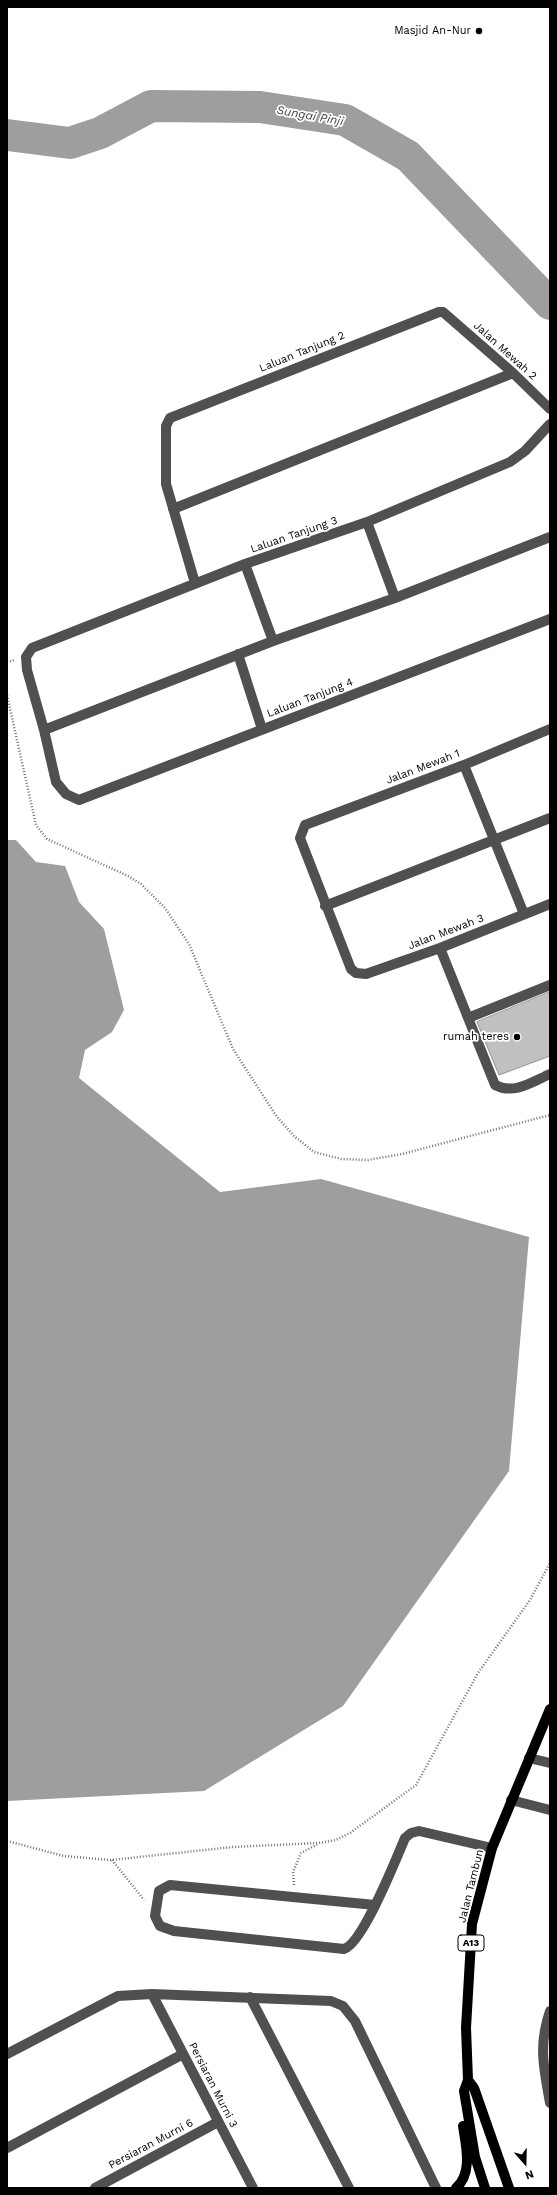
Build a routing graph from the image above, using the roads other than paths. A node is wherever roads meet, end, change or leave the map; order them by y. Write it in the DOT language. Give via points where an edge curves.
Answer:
graph roads {
  1 [pos="443,312"];
  2 [pos="514,372"];
  3 [pos="550,409"];
  4 [pos="550,424"];
  5 [pos="173,509"];
  6 [pos="367,522"];
  7 [pos="550,537"];
  8 [pos="245,564"];
  9 [pos="195,583"];
  10 [pos="395,598"];
  11 [pos="550,619"];
  12 [pos="273,641"];
  13 [pos="238,654"];
  14 [pos="550,729"];
  15 [pos="44,730"];
  16 [pos="262,730"];
  17 [pos="464,765"];
  18 [pos="550,818"];
  19 [pos="494,839"];
  20 [pos="550,904"];
  21 [pos="325,906"];
  22 [pos="524,914"];
  23 [pos="440,948"];
  24 [pos="550,985"];
  25 [pos="468,1018"];
  26 [pos="550,1074"];
  27 [pos="550,1709"];
  28 [pos="530,1758"];
  29 [pos="550,1763"];
  30 [pos="511,1800"];
  31 [pos="550,1810"];
  32 [pos="492,1848"];
  33 [pos="375,1905"];
  34 [pos="152,1994"];
  35 [pos="250,1997"];
  36 [pos="550,2012"];
  37 [pos="547,2031"];
  38 [pos="7,2054"];
  39 [pos="183,2054"];
  40 [pos="468,2080"];
  41 [pos="465,2100"];
  42 [pos="550,2103"];
  43 [pos="218,2122"];
  44 [pos="7,2148"];
  45 [pos="95,2188"];
  46 [pos="253,2188"];
  47 [pos="349,2188"];
  48 [pos="436,2188"];
  49 [pos="456,2188"];
  50 [pos="485,2188"];
  51 [pos="509,2188"];
  1 -- 2 [label="street, Jalan Mewah 2"];
  1 -- 5 [label="street, Laluan Tanjung 2" via="434,313 170,418 166,426 164,475"];
  2 -- 3 [label="street, Jalan Mewah 2"];
  2 -- 5 [label="street"];
  4 -- 6 [label="street, Laluan Tanjung 3" via="525,451 510,462"];
  5 -- 9 [label="street"];
  6 -- 8 [label="street, Laluan Tanjung 3"];
  6 -- 10 [label="street"];
  7 -- 10 [label="street"];
  8 -- 9 [label="street, Laluan Tanjung 3"];
  8 -- 12 [label="street"];
  9 -- 15 [label="street, Laluan Tanjung 3" via="32,648 26,657 27,670"];
  10 -- 12 [label="street"];
  11 -- 16 [label="street, Laluan Tanjung 4"];
  12 -- 13 [label="street"];
  13 -- 15 [label="street"];
  13 -- 16 [label="street"];
  14 -- 17 [label="street, Jalan Mewah 1"];
  15 -- 16 [label="street, Laluan Tanjung 4" via="56,782 66,794 79,800"];
  17 -- 19 [label="street"];
  17 -- 21 [label="street, Jalan Mewah 1" via="305,825 300,838"];
  18 -- 19 [label="street"];
  19 -- 21 [label="street"];
  19 -- 22 [label="street"];
  20 -- 22 [label="street, Jalan Mewah 3"];
  21 -- 23 [label="street, Jalan Mewah 3" via="351,969 356,973 366,974"];
  22 -- 23 [label="street, Jalan Mewah 3"];
  23 -- 25 [label="street"];
  24 -- 25 [label="street"];
  25 -- 26 [label="street" via="495,1085 505,1090 517,1088"];
  27 -- 28 [label="main road, Jalan Tambun / A13"];
  28 -- 29 [label="street"];
  28 -- 30 [label="main road, Jalan Tambun / A13"];
  30 -- 31 [label="street"];
  30 -- 32 [label="main road, Jalan Tambun / A13"];
  32 -- 33 [label="street" via="419,1831 411,1833 406,1838"];
  32 -- 40 [label="main road, Jalan Tambun / A13" via="472,1924 466,2028"];
  33 -- 33 [label="street" via="170,1885 160,1891 155,1916 160,1926 174,1931 344,1949 354,1943"];
  34 -- 35 [label="street"];
  34 -- 38 [label="street" via="118,1996"];
  34 -- 39 [label="street, Persiaran Murni 3"];
  35 -- 47 [label="street"];
  35 -- 48 [label="street" via="331,2000 343,2006 355,2021"];
  36 -- 37 [label="street"];
  37 -- 42 [label="street" via="544,2069"];
  39 -- 43 [label="street, Persiaran Murni 3"];
  39 -- 44 [label="street"];
  40 -- 41 [label="main road, Jalan Tambun / A13" via="464,2091"];
  40 -- 51 [label="main road, Jalan Tambun / A13" via="474,2088"];
  41 -- 49 [label="main road" via="463,2123 467,2170 464,2180"];
  41 -- 50 [label="main road, Jalan Tambun / A13" via="475,2157"];
  43 -- 45 [label="street, Persiaran Murni 6"];
  43 -- 46 [label="street, Persiaran Murni 3"];
}
